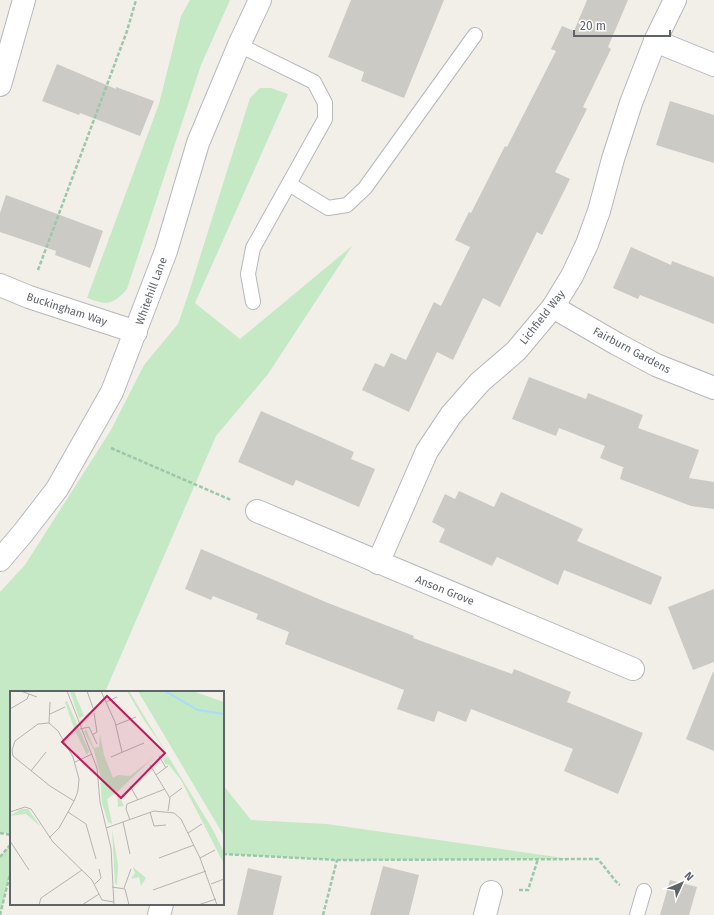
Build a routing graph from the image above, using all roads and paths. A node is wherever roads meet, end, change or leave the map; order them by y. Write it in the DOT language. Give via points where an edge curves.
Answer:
graph roads {
  1 [pos="24,0"];
  2 [pos="136,0"];
  3 [pos="260,0"];
  4 [pos="675,0"];
  5 [pos="475,35"];
  6 [pos="655,41"];
  7 [pos="238,45"];
  8 [pos="714,65"];
  9 [pos="0,85"];
  10 [pos="289,184"];
  11 [pos="0,285"];
  12 [pos="29,297"];
  13 [pos="253,302"];
  14 [pos="553,307"];
  15 [pos="136,332"];
  16 [pos="714,388"];
  17 [pos="109,447"];
  18 [pos="257,511"];
  19 [pos="0,560"];
  20 [pos="378,562"];
  21 [pos="633,669"];
  22 [pos="0,833"];
  23 [pos="10,834"];
  24 [pos="10,845"];
  25 [pos="224,854"];
  26 [pos="0,857"];
  27 [pos="538,859"];
  28 [pos="337,860"];
  29 [pos="10,874"];
  30 [pos="644,891"];
  31 [pos="491,892"];
  32 [pos="162,905"];
  33 [pos="0,915"];
  34 [pos="159,915"];
  35 [pos="323,915"];
  36 [pos="485,915"];
  37 [pos="637,915"];
  1 -- 9 [label="street"];
  2 -- 12 [label="path" via="127,31"];
  3 -- 7 [label="street, Whitehill Lane"];
  4 -- 6 [label="street, Lichfield Way"];
  5 -- 10 [label="lane" via="365,188 347,205 328,208"];
  6 -- 8 [label="street"];
  6 -- 14 [label="street, Lichfield Way" via="631,103 587,244"];
  7 -- 10 [label="lane" via="314,82 325,103 325,119"];
  7 -- 15 [label="street, Whitehill Lane" via="198,143 166,250"];
  10 -- 13 [label="lane" via="253,248 248,274"];
  11 -- 12 [label="street, Buckingham Way"];
  12 -- 15 [label="street, Buckingham Way"];
  14 -- 16 [label="street, Fairburn Gardens" via="656,365"];
  14 -- 20 [label="street, Lichfield Way" via="516,351 480,382 451,415 427,451"];
  15 -- 19 [label="street, Whitehill Lane" via="112,392 60,483"];
  17 -- 18 [label="path"];
  18 -- 20 [label="street, Anson Grove"];
  20 -- 21 [label="street, Anson Grove"];
  22 -- 23 [label="path"];
  24 -- 26 [label="path"];
  25 -- 28 [label="path"];
  27 -- 28 [label="path"];
  27 -- 30 [label="path" via="598,859 618,884"];
  27 -- 31 [label="path" via="528,890"];
  28 -- 35 [label="path"];
  29 -- 33 [label="path"];
  30 -- 37 [label="lane"];
  31 -- 36 [label="street"];
  32 -- 34 [label="street"];
}
